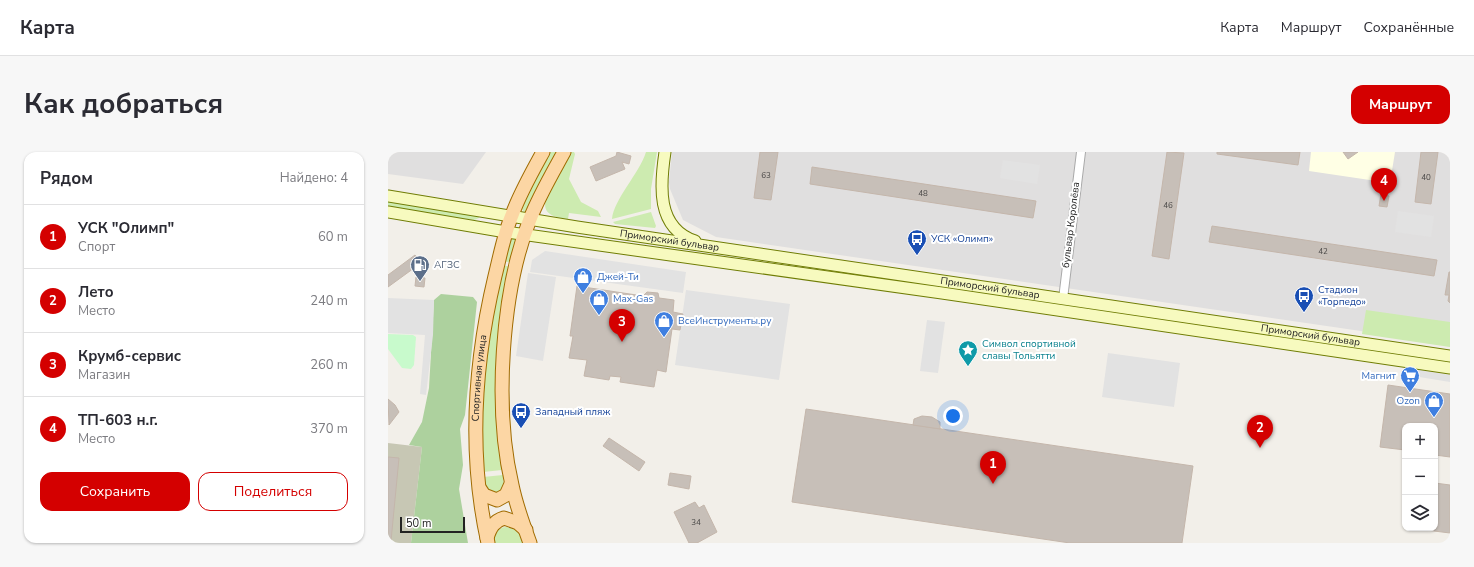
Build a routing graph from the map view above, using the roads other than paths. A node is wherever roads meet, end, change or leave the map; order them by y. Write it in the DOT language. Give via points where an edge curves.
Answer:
graph roads {
  1 [pos="542,152"];
  2 [pos="564,152"];
  3 [pos="665,152"];
  4 [pos="1081,152"];
  5 [pos="388,196"];
  6 [pos="388,212"];
  7 [pos="512,215"];
  8 [pos="530,218"];
  9 [pos="506,232"];
  10 [pos="525,234"];
  11 [pos="711,247"];
  12 [pos="1063,299"];
  13 [pos="1450,356"];
  14 [pos="1450,368"];
  15 [pos="511,484"];
  16 [pos="480,489"];
  17 [pos="526,530"];
  18 [pos="488,540"];
  19 [pos="530,543"];
  1 -- 7 [label="main road, Спортивная улица"];
  2 -- 8 [label="main road"];
  3 -- 11 [label="main road" via="661,193 668,219 676,230 688,239"];
  4 -- 12 [label="street, бульвар Королёва"];
  5 -- 7 [label="main road"];
  6 -- 9 [label="main road"];
  7 -- 8 [label="main road, Приморский бульвар"];
  7 -- 9 [label="main road, Спортивная улица"];
  8 -- 10 [label="main road"];
  8 -- 11 [label="main road, Приморский бульвар"];
  9 -- 10 [label="main road"];
  9 -- 16 [label="main road, Спортивная улица" via="490,298 476,386 475,432"];
  10 -- 14 [label="main road"];
  10 -- 15 [label="main road" via="511,293 502,370 504,430"];
  11 -- 12 [label="main road, Приморский бульвар"];
  12 -- 13 [label="main road, Приморский бульвар"];
  15 -- 16 [label="main road" via="506,496 497,500 484,495"];
  15 -- 17 [label="main road"];
  16 -- 18 [label="main road, Спортивная улица"];
  17 -- 18 [label="main road" via="518,522 504,518 489,529"];
  17 -- 19 [label="main road"];
}
